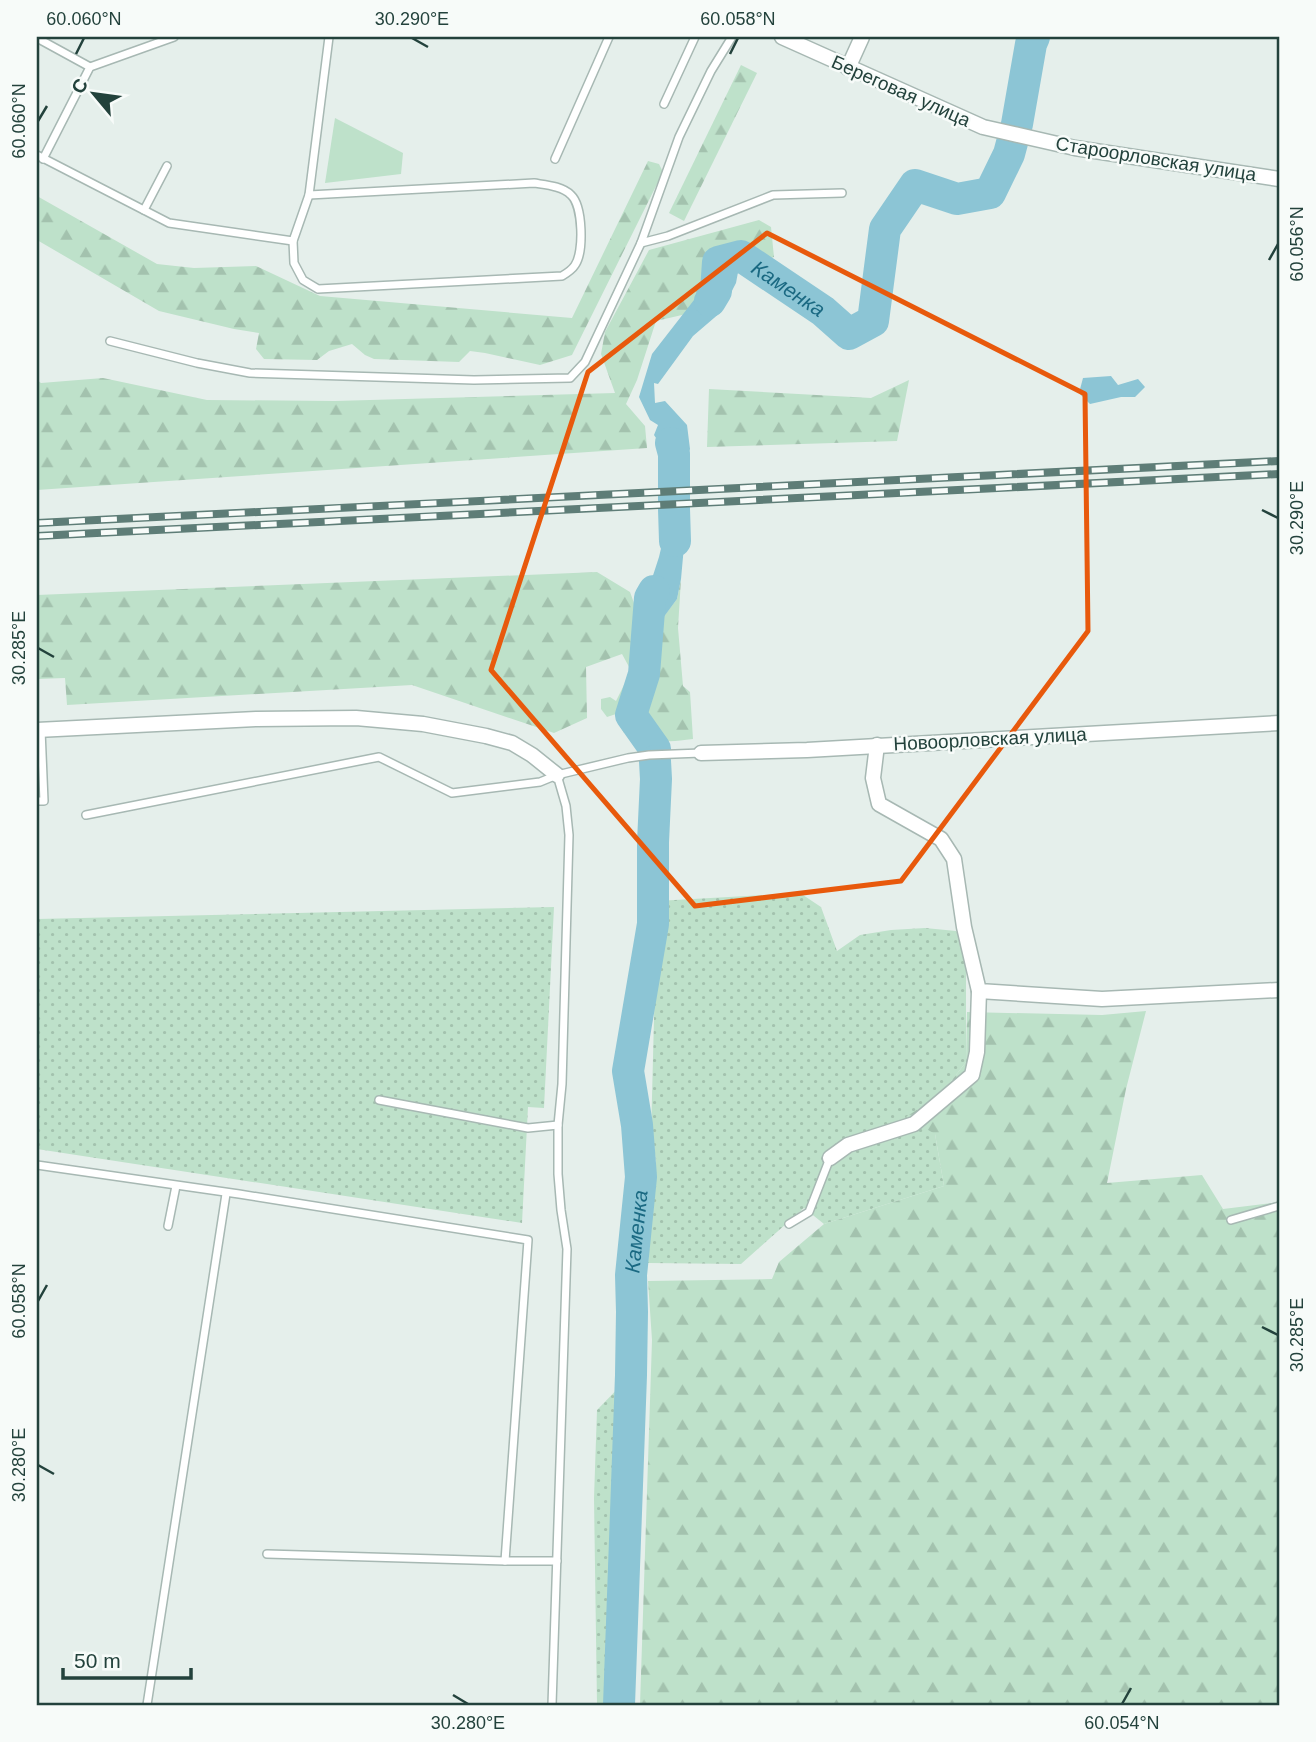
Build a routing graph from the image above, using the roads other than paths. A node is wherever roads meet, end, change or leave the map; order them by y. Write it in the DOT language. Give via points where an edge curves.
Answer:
graph roads {
  1 [pos="174,37"];
  2 [pos="330,37"];
  3 [pos="609,37"];
  4 [pos="695,37"];
  5 [pos="732,37"];
  6 [pos="782,37"];
  7 [pos="862,37"];
  8 [pos="37,38"];
  9 [pos="90,67"];
  10 [pos="848,68"];
  11 [pos="664,104"];
  12 [pos="1033,139"];
  13 [pos="40,157"];
  14 [pos="555,159"];
  15 [pos="167,166"];
  16 [pos="1279,179"];
  17 [pos="842,193"];
  18 [pos="309,195"];
  19 [pos="144,210"];
  20 [pos="293,241"];
  21 [pos="641,243"];
  22 [pos="110,341"];
  23 [pos="1279,723"];
  24 [pos="39,730"];
  25 [pos="877,745"];
  26 [pos="701,753"];
  27 [pos="557,775"];
  28 [pos="37,801"];
  29 [pos="86,815"];
  30 [pos="1279,990"];
  31 [pos="979,991"];
  32 [pos="972,1075"];
  33 [pos="379,1100"];
  34 [pos="914,1124"];
  35 [pos="558,1125"];
  36 [pos="37,1165"];
  37 [pos="176,1186"];
  38 [pos="226,1194"];
  39 [pos="1279,1206"];
  40 [pos="1231,1220"];
  41 [pos="789,1224"];
  42 [pos="168,1226"];
  43 [pos="267,1554"];
  44 [pos="505,1562"];
  45 [pos="556,1562"];
  46 [pos="147,1705"];
  47 [pos="552,1705"];
  1 -- 9 [label="lane"];
  2 -- 18 [label="lane"];
  3 -- 14 [label="lane"];
  4 -- 11 [label="lane"];
  5 -- 21 [label="lane" via="679,137"];
  6 -- 10 [label="street, Береговая улица"];
  7 -- 10 [label="street"];
  8 -- 9 [label="lane"];
  9 -- 13 [label="lane"];
  10 -- 12 [label="street, Береговая улица" via="982,127"];
  12 -- 16 [label="street, Староорловская улица"];
  13 -- 19 [label="lane"];
  15 -- 19 [label="lane"];
  17 -- 21 [label="lane" via="773,195"];
  18 -- 20 [label="lane"];
  18 -- 20 [label="lane" via="534,183 560,188 579,206 581,253 574,268 562,276 318,289 303,280 294,263"];
  19 -- 20 [label="lane" via="169,223"];
  21 -- 22 [label="lane" via="584,362 570,378 250,373"];
  23 -- 25 [label="street, Новоорловская улица"];
  24 -- 27 [label="street" via="356,718 423,724 512,743"];
  24 -- 28 [label="lane" via="44,801"];
  25 -- 26 [label="street, Новоорловская улица"];
  25 -- 31 [label="street" via="873,778 879,804 940,839 954,859"];
  26 -- 27 [label="lane" via="628,758"];
  27 -- 29 [label="lane" via="540,782 452,793 379,757"];
  27 -- 35 [label="lane" via="569,835"];
  30 -- 31 [label="street" via="1102,999"];
  31 -- 32 [label="lane"];
  32 -- 34 [label="street"];
  33 -- 35 [label="lane" via="528,1128"];
  34 -- 41 [label="lane" via="848,1145 830,1158 809,1212"];
  35 -- 45 [label="lane" via="558,1174 567,1249"];
  36 -- 37 [label="lane"];
  37 -- 38 [label="lane"];
  37 -- 42 [label="lane"];
  38 -- 44 [label="lane" via="528,1240"];
  38 -- 46 [label="lane"];
  39 -- 40 [label="lane"];
  43 -- 44 [label="lane"];
  44 -- 45 [label="lane"];
  45 -- 47 [label="lane"];
}
